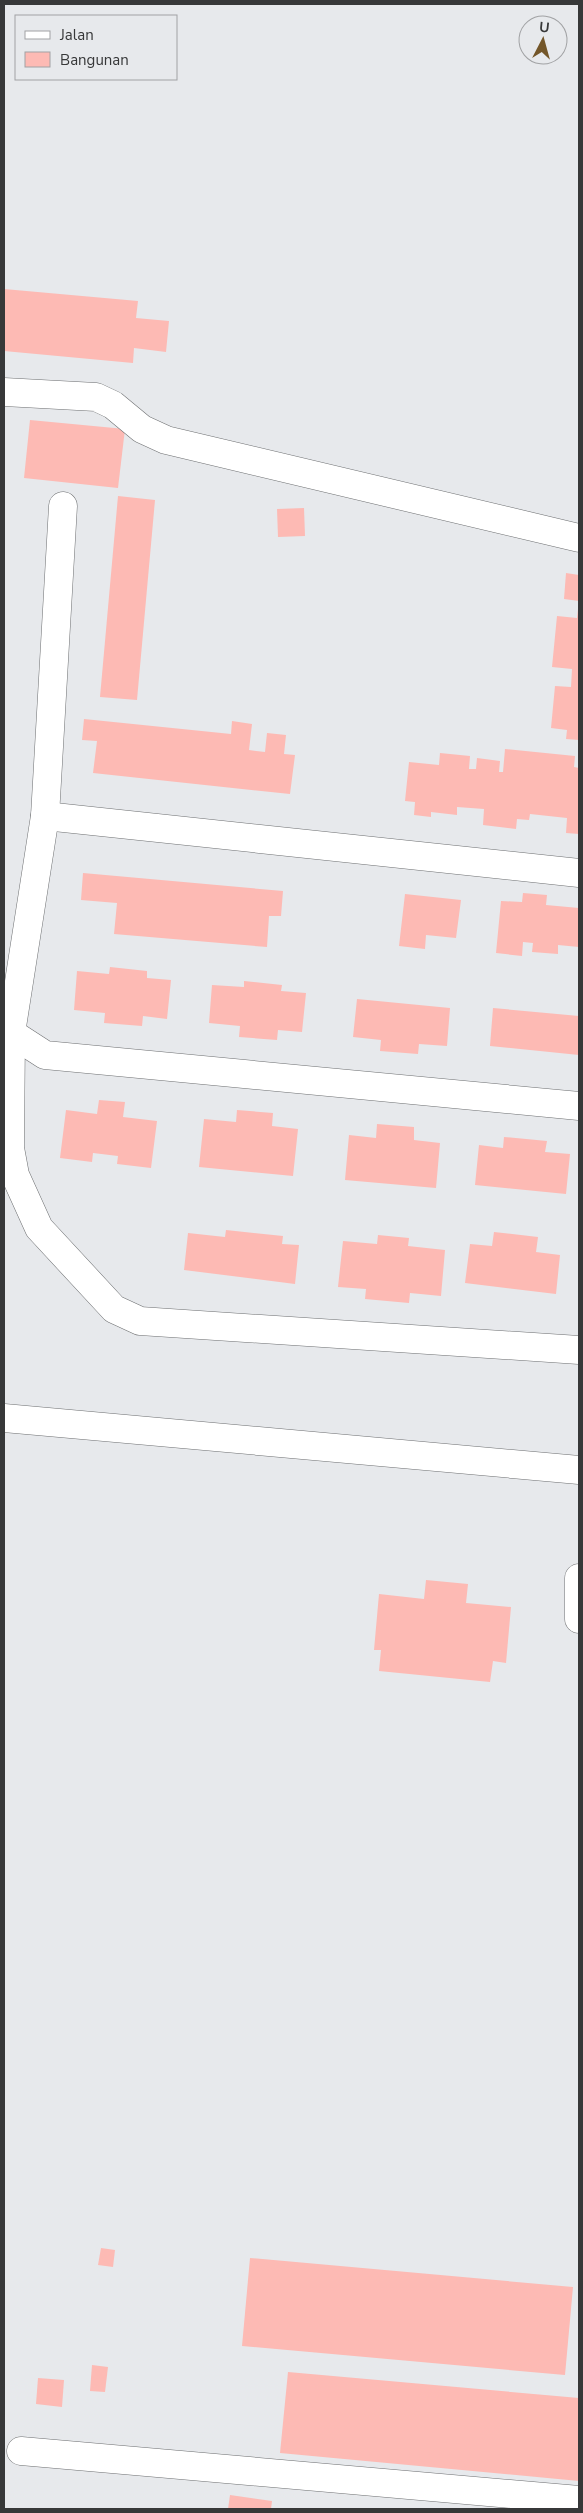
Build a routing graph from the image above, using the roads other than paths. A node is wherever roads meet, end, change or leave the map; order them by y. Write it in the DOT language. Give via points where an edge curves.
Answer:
graph roads {
  1 [pos="4,392"];
  2 [pos="63,506"];
  3 [pos="579,538"];
  4 [pos="45,816"];
  5 [pos="579,873"];
  6 [pos="7,1033"];
  7 [pos="579,1106"];
  8 [pos="579,1350"];
  9 [pos="4,1418"];
  10 [pos="579,1470"];
  11 [pos="579,1578"];
  12 [pos="579,1619"];
  13 [pos="21,2451"];
  14 [pos="579,2500"];
  1 -- 3 [label="street" via="96,398 113,405 142,429 166,440"];
  2 -- 4 [label="street"];
  4 -- 5 [label="street"];
  4 -- 6 [label="street"];
  6 -- 7 [label="street" via="45,1055"];
  6 -- 8 [label="street" via="10,1148 14,1175 40,1228 114,1309 140,1320"];
  9 -- 10 [label="street"];
  11 -- 12 [label="street"];
  13 -- 14 [label="street"];
}
